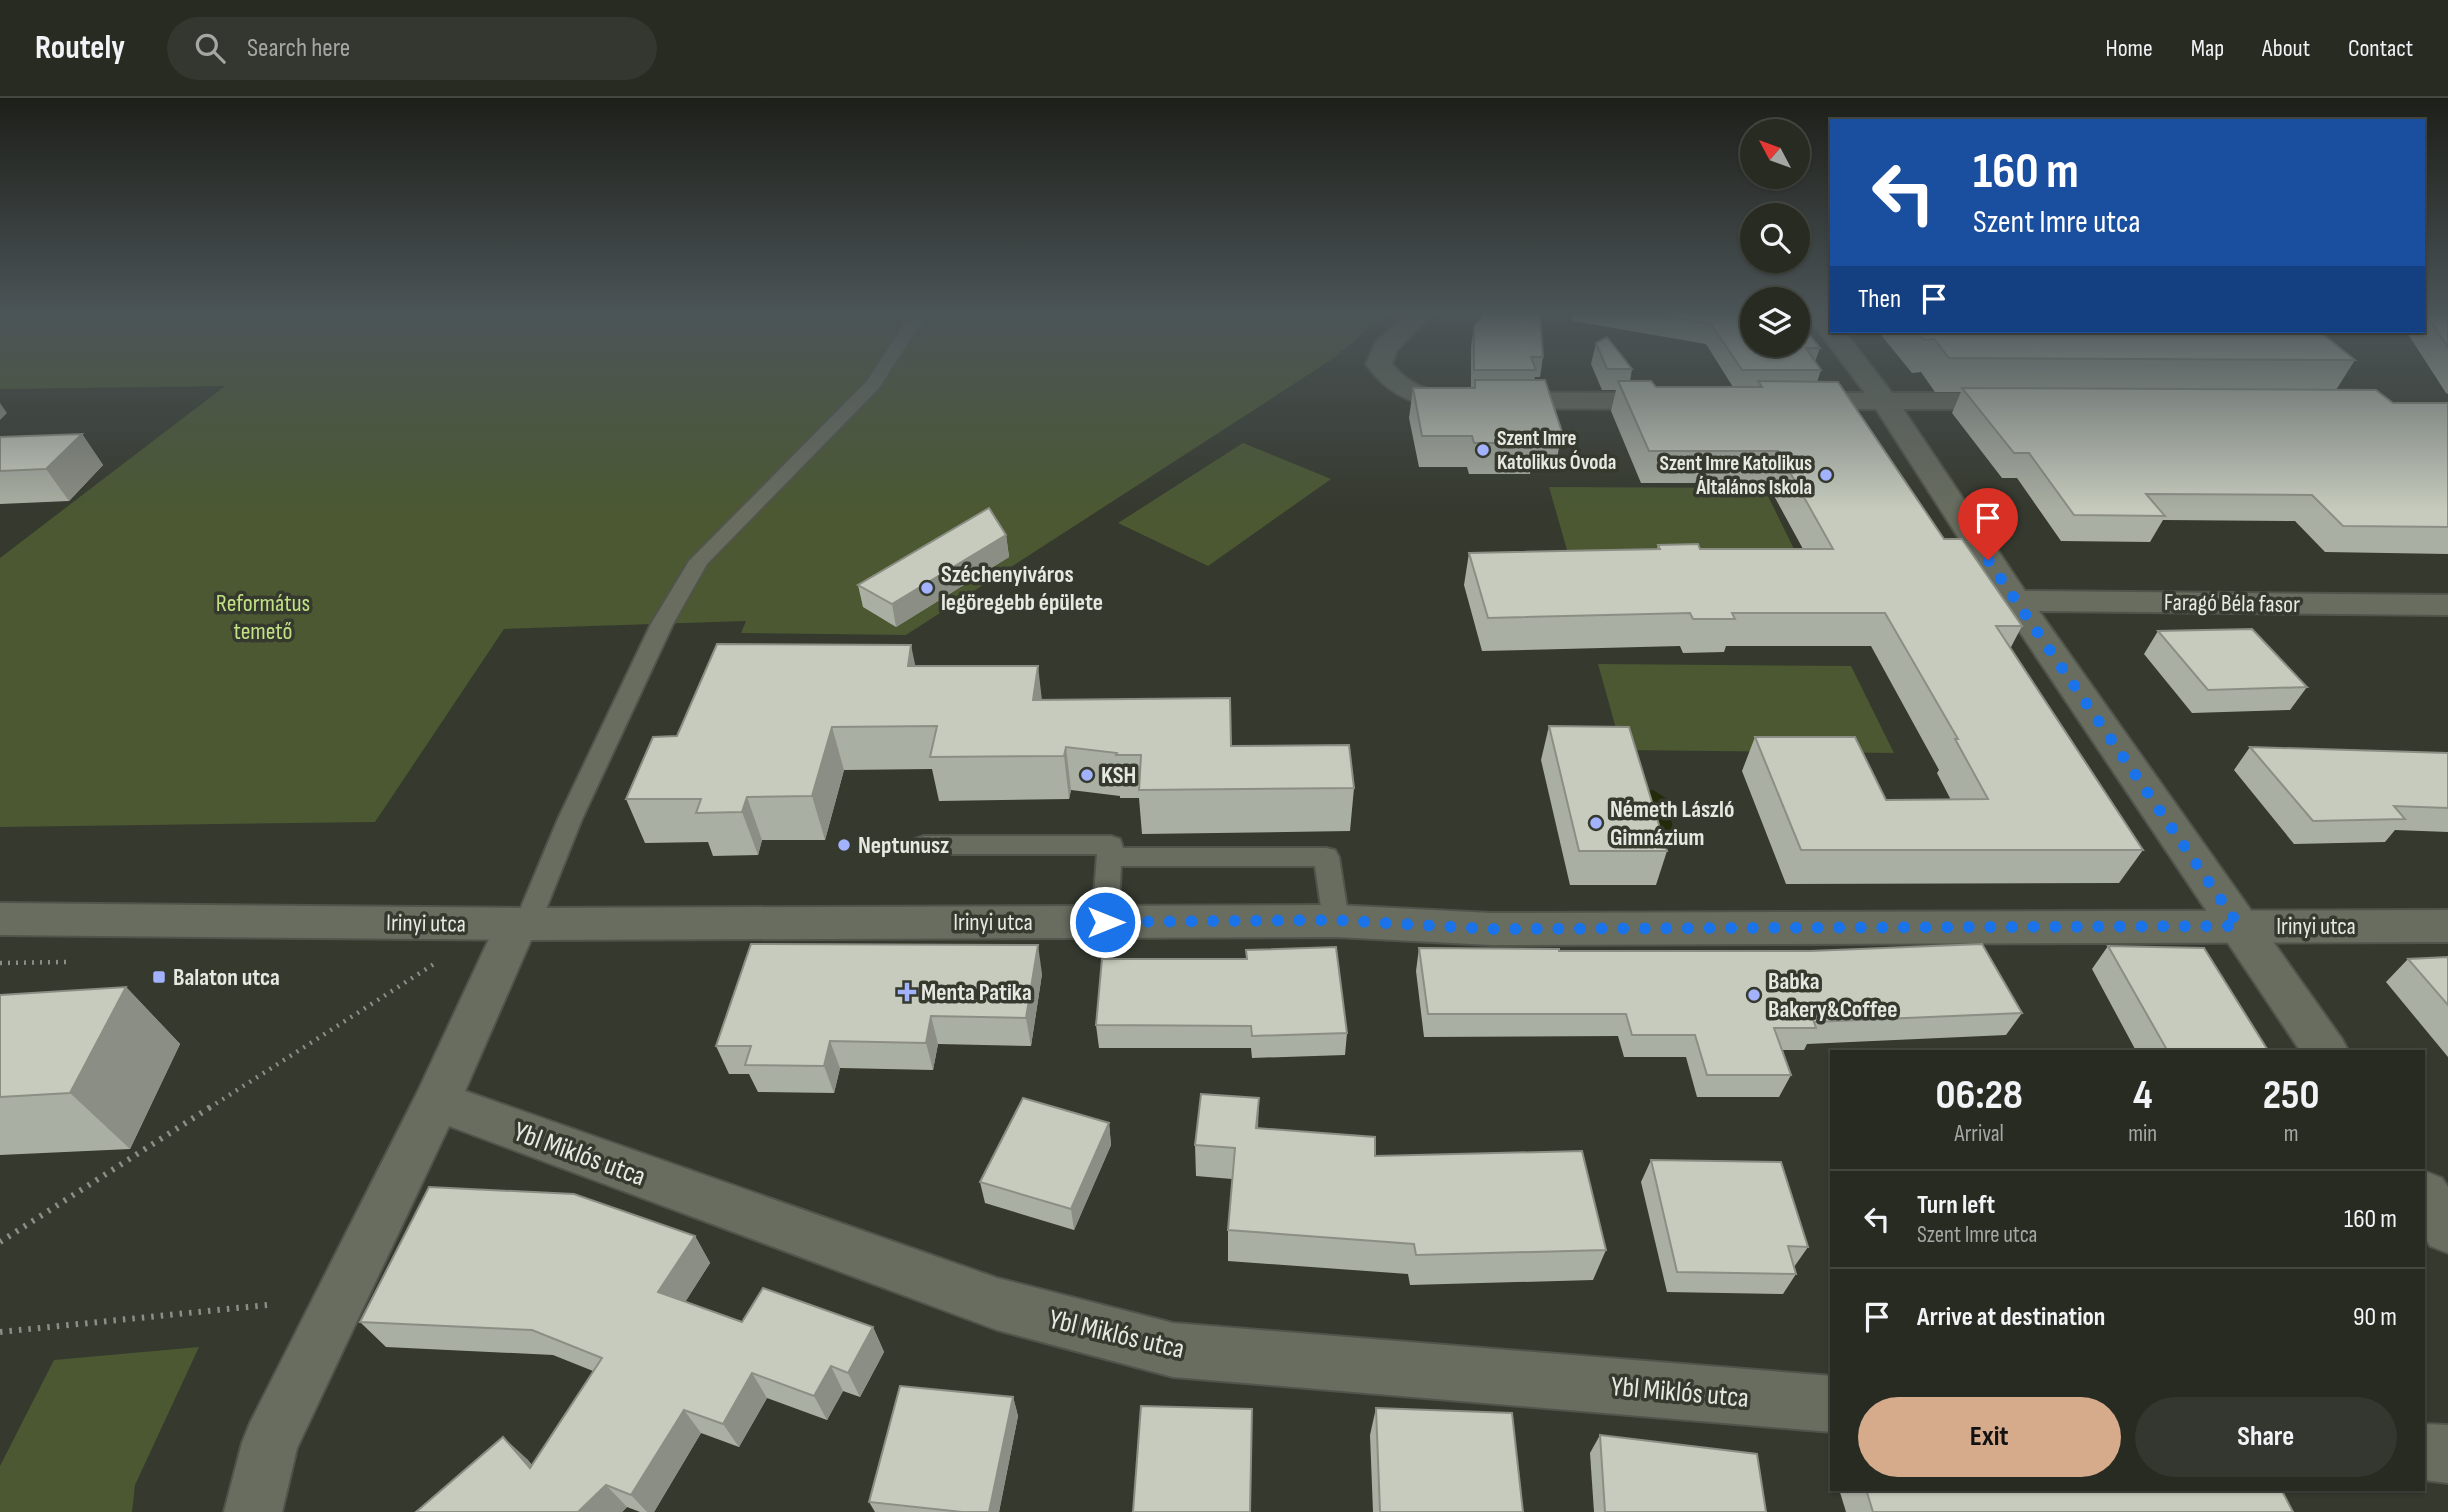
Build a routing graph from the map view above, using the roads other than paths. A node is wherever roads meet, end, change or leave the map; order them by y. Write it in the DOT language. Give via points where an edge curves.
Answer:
graph roads {
  1 [pos="876,379"];
  2 [pos="1389,379"];
  3 [pos="1868,379"];
  4 [pos="1884,400"];
  5 [pos="1694,401"];
  6 [pos="1775,401"];
  7 [pos="2035,401"];
  8 [pos="2015,601"];
  9 [pos="2448,606"];
  10 [pos="924,845"];
  11 [pos="1109,857"];
  12 [pos="0,919"];
  13 [pos="1336,920"];
  14 [pos="1105,922"];
  15 [pos="522,924"];
  16 [pos="2239,926"];
  17 [pos="2448,926"];
  18 [pos="2325,1050"];
  19 [pos="437,1101"];
  20 [pos="2425,1195"];
  21 [pos="2448,1229"];
  22 [pos="1830,1404"];
  23 [pos="2425,1452"];
  24 [pos="2448,1454"];
  25 [pos="253,1512"];
  1 -- 15 [label="lane" via="699,561 662,624"];
  2 -- 5 [label="street" via="1413,394 1435,400"];
  3 -- 4 [label="street"];
  4 -- 6 [label="street"];
  4 -- 7 [label="street"];
  4 -- 8 [label="street"];
  8 -- 9 [label="street, Faragó Béla fasor"];
  8 -- 16 [label="street"];
  10 -- 11 [label="lane" via="1111,845"];
  11 -- 13 [label="lane" via="1326,857"];
  11 -- 14 [label="lane"];
  12 -- 15 [label="street, Irinyi utca"];
  13 -- 14 [label="street, Irinyi utca"];
  13 -- 16 [label="street, Irinyi utca" via="1491,929"];
  14 -- 15 [label="street, Irinyi utca"];
  15 -- 19 [label="street"];
  16 -- 17 [label="street, Irinyi utca"];
  16 -- 18 [label="street"];
  19 -- 22 [label="street, Ybl Miklós utca" via="997,1304 1173,1350"];
  19 -- 25 [label="street" via="270,1443"];
  20 -- 21 [label="street"];
  23 -- 24 [label="street"];
}
